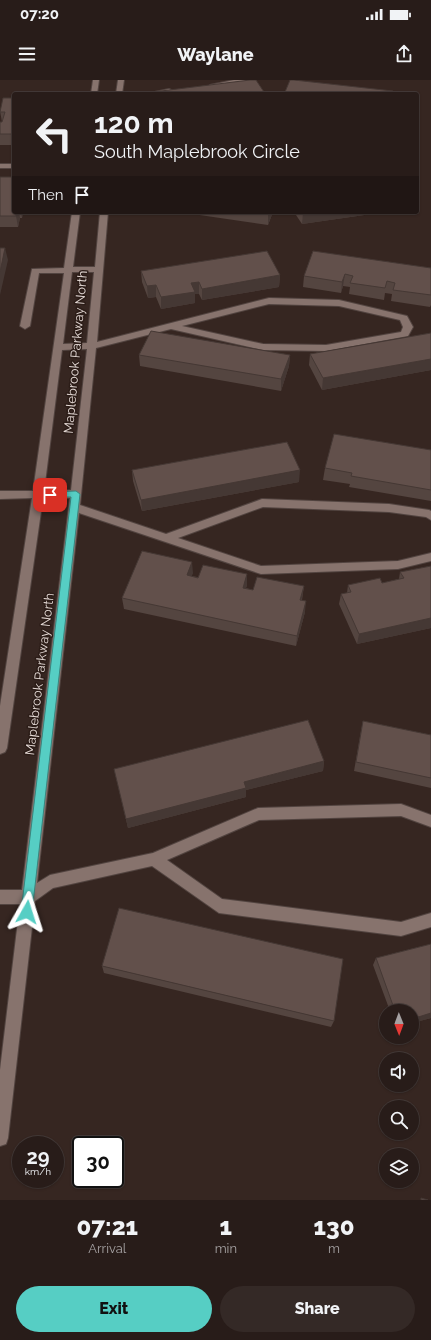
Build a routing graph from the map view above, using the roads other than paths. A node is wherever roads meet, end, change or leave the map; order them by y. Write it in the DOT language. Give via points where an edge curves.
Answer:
graph roads {
  1 [pos="96,80"];
  2 [pos="121,80"];
  3 [pos="248,80"];
  4 [pos="202,86"];
  5 [pos="179,90"];
  6 [pos="94,92"];
  7 [pos="119,92"];
  8 [pos="164,92"];
  9 [pos="0,166"];
  10 [pos="12,166"];
  11 [pos="76,214"];
  12 [pos="104,214"];
  13 [pos="68,269"];
  14 [pos="98,269"];
  15 [pos="25,326"];
  16 [pos="171,326"];
  17 [pos="92,346"];
  18 [pos="58,347"];
  19 [pos="76,494"];
  20 [pos="0,495"];
  21 [pos="38,495"];
  22 [pos="74,507"];
  23 [pos="431,516"];
  24 [pos="166,538"];
  25 [pos="431,557"];
  26 [pos="0,748"];
  27 [pos="431,821"];
  28 [pos="154,859"];
  29 [pos="0,897"];
  30 [pos="28,897"];
  31 [pos="431,920"];
  32 [pos="0,1138"];
  1 -- 6 [label="street"];
  2 -- 7 [label="street"];
  3 -- 4 [label="street"];
  5 -- 8 [label="street"];
  9 -- 10 [label="street"];
  11 -- 13 [label="street, Maplebrook Parkway North"];
  12 -- 14 [label="street, Maplebrook Parkway North"];
  13 -- 14 [label="street"];
  13 -- 15 [label="street" via="35,270"];
  13 -- 18 [label="street, Maplebrook Parkway North"];
  14 -- 17 [label="street, Maplebrook Parkway North"];
  16 -- 16 [label="street" via="263,347 326,348 405,334 408,327 404,318 339,303 269,301"];
  16 -- 17 [label="street"];
  17 -- 18 [label="street"];
  17 -- 19 [label="street, Maplebrook Parkway North"];
  18 -- 21 [label="street, Maplebrook Parkway North"];
  19 -- 21 [label="street"];
  19 -- 22 [label="street, Maplebrook Parkway North"];
  20 -- 21 [label="street"];
  21 -- 26 [label="street, Maplebrook Parkway North"];
  22 -- 24 [label="street"];
  22 -- 30 [label="street, Maplebrook Parkway North"];
  23 -- 24 [label="street" via="389,508 262,503"];
  24 -- 25 [label="street" via="261,570 398,565"];
  27 -- 28 [label="street" via="401,810 258,814"];
  28 -- 30 [label="street" via="50,882"];
  28 -- 31 [label="street" via="219,906 401,929"];
  29 -- 30 [label="street"];
  30 -- 32 [label="street, Maplebrook Parkway North"];
}
